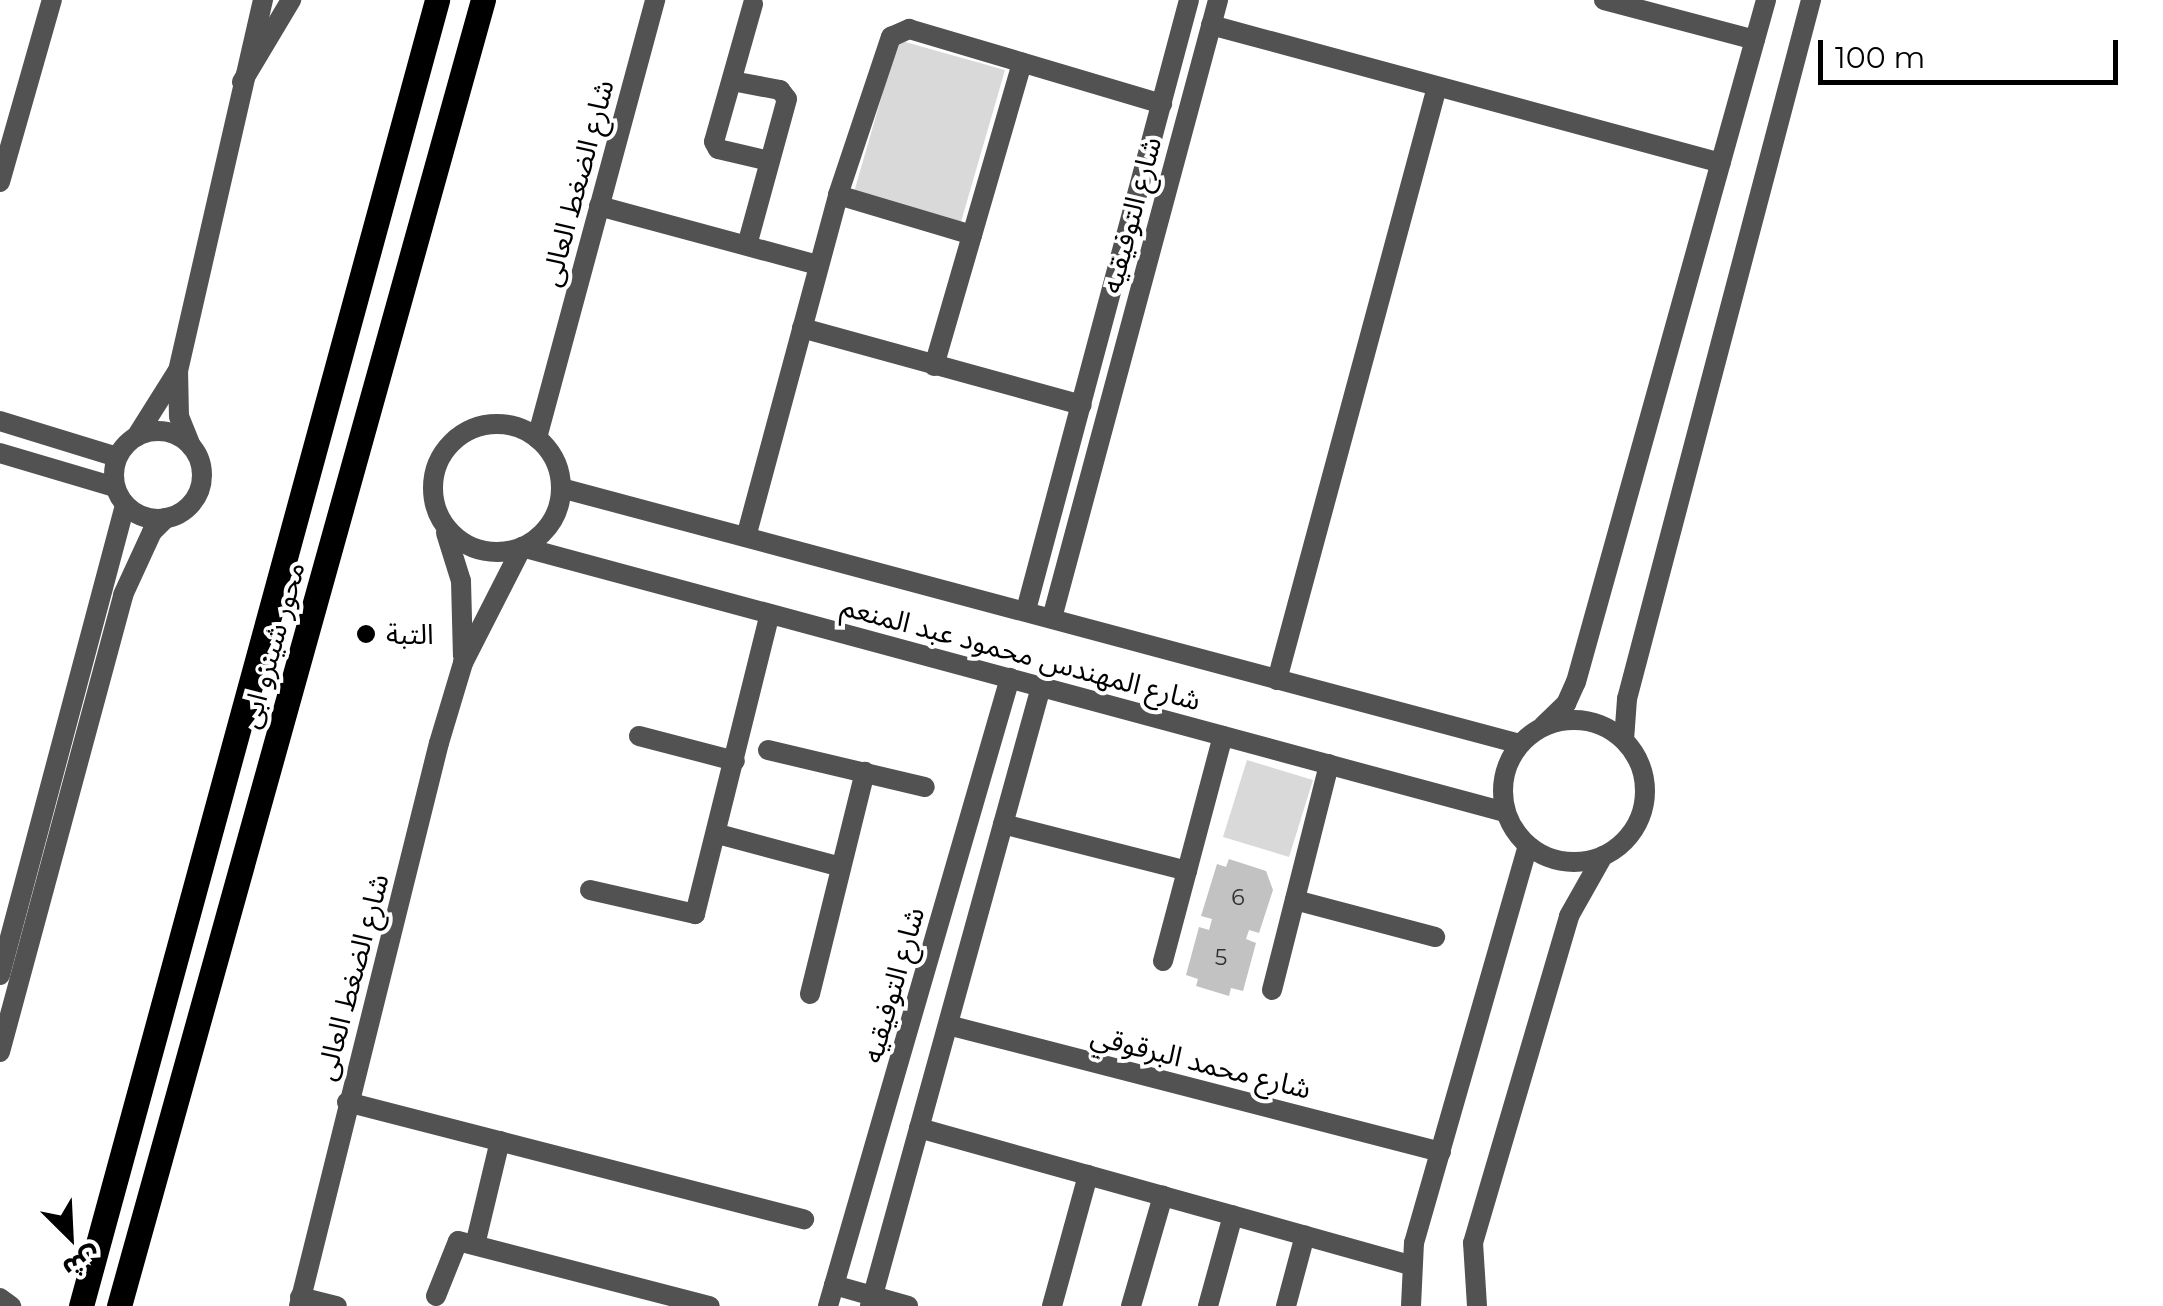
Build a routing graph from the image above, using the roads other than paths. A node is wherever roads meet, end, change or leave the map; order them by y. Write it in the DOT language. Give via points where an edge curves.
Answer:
graph roads {
  1 [pos="52,0"];
  2 [pos="263,0"];
  3 [pos="291,0"];
  4 [pos="437,0"];
  5 [pos="483,0"];
  6 [pos="654,0"];
  7 [pos="1189,0"];
  8 [pos="1218,0"];
  9 [pos="1604,0"];
  10 [pos="1766,0"];
  11 [pos="1811,0"];
  12 [pos="753,4"];
  13 [pos="1211,24"];
  14 [pos="1755,40"];
  15 [pos="1022,63"];
  16 [pos="242,82"];
  17 [pos="732,82"];
  18 [pos="1436,87"];
  19 [pos="1162,104"];
  20 [pos="4,150"];
  21 [pos="769,161"];
  22 [pos="1721,163"];
  23 [pos="0,182"];
  24 [pos="838,196"];
  25 [pos="599,206"];
  26 [pos="972,235"];
  27 [pos="747,246"];
  28 [pos="818,264"];
  29 [pos="802,328"];
  30 [pos="934,366"];
  31 [pos="178,370"];
  32 [pos="1082,405"];
  33 [pos="0,421"];
  34 [pos="136,437"];
  35 [pos="537,438"];
  36 [pos="190,446"];
  37 [pos="0,453"];
  38 [pos="117,457"];
  39 [pos="562,488"];
  40 [pos="120,496"];
  41 [pos="1054,509"];
  42 [pos="1079,515"];
  43 [pos="166,518"];
  44 [pos="441,522"];
  45 [pos="746,536"];
  46 [pos="522,547"];
  47 [pos="1026,610"];
  48 [pos="770,614"];
  49 [pos="1052,618"];
  50 [pos="463,663"];
  51 [pos="1010,678"];
  52 [pos="1277,680"];
  53 [pos="1041,687"];
  54 [pos="1543,726"];
  55 [pos="639,736"];
  56 [pos="1223,736"];
  57 [pos="1624,740"];
  58 [pos="1520,744"];
  59 [pos="768,750"];
  60 [pos="735,761"];
  61 [pos="1329,764"];
  62 [pos="865,772"];
  63 [pos="925,787"];
  64 [pos="1505,812"];
  65 [pos="1003,824"];
  66 [pos="718,834"];
  67 [pos="1528,846"];
  68 [pos="1603,856"];
  69 [pos="841,867"];
  70 [pos="1187,871"];
  71 [pos="590,890"];
  72 [pos="1295,900"];
  73 [pos="1435,936"];
  74 [pos="1163,961"];
  75 [pos="0,975"];
  76 [pos="1272,990"];
  77 [pos="810,994"];
  78 [pos="948,1025"];
  79 [pos="0,1052"];
  80 [pos="347,1102"];
  81 [pos="919,1128"];
  82 [pos="500,1141"];
  83 [pos="1441,1152"];
  84 [pos="1088,1175"];
  85 [pos="1163,1196"];
  86 [pos="1234,1215"];
  87 [pos="804,1219"];
  88 [pos="1304,1235"];
  89 [pos="475,1245"];
  90 [pos="1410,1265"];
  91 [pos="834,1285"];
  92 [pos="436,1296"];
  93 [pos="0,1298"];
  94 [pos="1407,1300"];
  95 [pos="300,1301"];
  96 [pos="871,1301"];
  97 [pos="11,1306"];
  98 [pos="81,1306"];
  99 [pos="120,1306"];
  100 [pos="337,1306"];
  101 [pos="710,1306"];
  102 [pos="828,1306"];
  103 [pos="908,1306"];
  104 [pos="1052,1306"];
  105 [pos="1132,1306"];
  106 [pos="1208,1306"];
  107 [pos="1286,1306"];
  108 [pos="1477,1306"];
  1 -- 20 [label="street"];
  2 -- 16 [label="street"];
  3 -- 16 [label="street"];
  4 -- 98 [label="main road, محور شينزو ابى"];
  5 -- 99 [label="main road, محور شينزو ابى"];
  6 -- 25 [label="street, شارع الضغط العالى"];
  7 -- 19 [label="street, شارع التوفيقيه"];
  8 -- 13 [label="street, شارع التوفيقيه"];
  9 -- 14 [label="street"];
  10 -- 14 [label="street"];
  11 -- 57 [label="street" via="1627,698"];
  12 -- 17 [label="street"];
  13 -- 18 [label="street"];
  13 -- 42 [label="street, شارع التوفيقيه"];
  14 -- 22 [label="street"];
  15 -- 19 [label="street"];
  15 -- 24 [label="street" via="909,28 898,32 885,45"];
  15 -- 26 [label="street"];
  16 -- 31 [label="street"];
  17 -- 21 [label="street" via="715,146"];
  17 -- 21 [label="street" via="786,96"];
  18 -- 22 [label="street"];
  18 -- 52 [label="street"];
  19 -- 32 [label="street, شارع التوفيقيه"];
  20 -- 23 [label="street"];
  21 -- 27 [label="street"];
  22 -- 54 [label="street" via="1576,682 1566,704"];
  24 -- 26 [label="street"];
  24 -- 28 [label="street"];
  25 -- 27 [label="street"];
  25 -- 35 [label="street, شارع الضغط العالى"];
  26 -- 30 [label="street"];
  27 -- 28 [label="street"];
  28 -- 29 [label="street"];
  29 -- 30 [label="street"];
  29 -- 45 [label="street"];
  30 -- 32 [label="street"];
  31 -- 34 [label="street"];
  31 -- 36 [label="street" via="179,417"];
  32 -- 41 [label="street, شارع التوفيقيه"];
  33 -- 38 [label="street"];
  34 -- 36 [label="street" via="159,431"];
  34 -- 38 [label="street"];
  35 -- 39 [label="street" via="552,454"];
  35 -- 44 [label="street" via="498,424 459,436 435,468 432,496"];
  36 -- 43 [label="street" via="201,484 192,503"];
  37 -- 40 [label="street"];
  38 -- 40 [label="street"];
  39 -- 45 [label="street, شارع المهندس محمود عبد المنعم"];
  39 -- 46 [label="street" via="554,519"];
  40 -- 43 [label="street" via="144,517"];
  40 -- 75 [label="street"];
  41 -- 42 [label="street"];
  41 -- 47 [label="street, شارع التوفيقيه"];
  42 -- 49 [label="street, شارع التوفيقيه"];
  43 -- 79 [label="street" via="152,532 123,595"];
  44 -- 46 [label="street" via="472,548 498,553"];
  44 -- 50 [label="street, شارع الضغط العالى" via="461,581"];
  45 -- 47 [label="street, شارع المهندس محمود عبد المنعم"];
  46 -- 48 [label="street, شارع المهندس محمود عبد المنعم"];
  46 -- 50 [label="street, شارع الضغط العالى"];
  47 -- 49 [label="street, شارع المهندس محمود عبد المنعم"];
  48 -- 51 [label="street, شارع المهندس محمود عبد المنعم"];
  48 -- 60 [label="street"];
  49 -- 52 [label="street, شارع المهندس محمود عبد المنعم"];
  50 -- 80 [label="street, شارع الضغط العالى"];
  51 -- 53 [label="street, شارع المهندس محمود عبد المنعم"];
  51 -- 91 [label="street, شارع التوفيقيه"];
  52 -- 58 [label="street, شارع المهندس محمود عبد المنعم"];
  53 -- 56 [label="street, شارع المهندس محمود عبد المنعم"];
  53 -- 65 [label="street"];
  54 -- 57 [label="street" via="1586,720"];
  54 -- 58 [label="street"];
  55 -- 60 [label="street"];
  56 -- 61 [label="street, شارع المهندس محمود عبد المنعم"];
  56 -- 70 [label="street"];
  57 -- 68 [label="street" via="1636,756 1646,794 1633,831"];
  58 -- 64 [label="street" via="1504,776"];
  59 -- 62 [label="street"];
  60 -- 66 [label="street"];
  61 -- 64 [label="street, شارع المهندس محمود عبد المنعم"];
  61 -- 72 [label="street"];
  62 -- 63 [label="street"];
  62 -- 69 [label="street"];
  64 -- 67 [label="street"];
  65 -- 70 [label="street"];
  65 -- 78 [label="street"];
  66 -- 69 [label="street"];
  66 -- 71 [label="street" via="693,916"];
  67 -- 68 [label="street" via="1572,863"];
  67 -- 83 [label="street"];
  68 -- 108 [label="street" via="1569,916 1474,1243"];
  69 -- 77 [label="street"];
  70 -- 74 [label="street"];
  72 -- 73 [label="street"];
  72 -- 76 [label="street"];
  78 -- 81 [label="street"];
  78 -- 83 [label="street, شارع محمد البرقوقي"];
  80 -- 82 [label="street"];
  80 -- 95 [label="street, شارع الضغط العالى"];
  81 -- 84 [label="street"];
  81 -- 96 [label="street"];
  82 -- 87 [label="street"];
  82 -- 89 [label="street"];
  83 -- 90 [label="street"];
  84 -- 85 [label="street"];
  84 -- 104 [label="street"];
  85 -- 86 [label="street"];
  85 -- 105 [label="street"];
  86 -- 88 [label="street"];
  86 -- 106 [label="street"];
  88 -- 90 [label="street"];
  88 -- 107 [label="street"];
  89 -- 92 [label="street" via="455,1244"];
  89 -- 101 [label="street"];
  90 -- 94 [label="street"];
  91 -- 96 [label="street"];
  91 -- 102 [label="street, شارع التوفيقيه"];
  93 -- 97 [label="street"];
  95 -- 100 [label="street"];
  96 -- 103 [label="street"];
}
